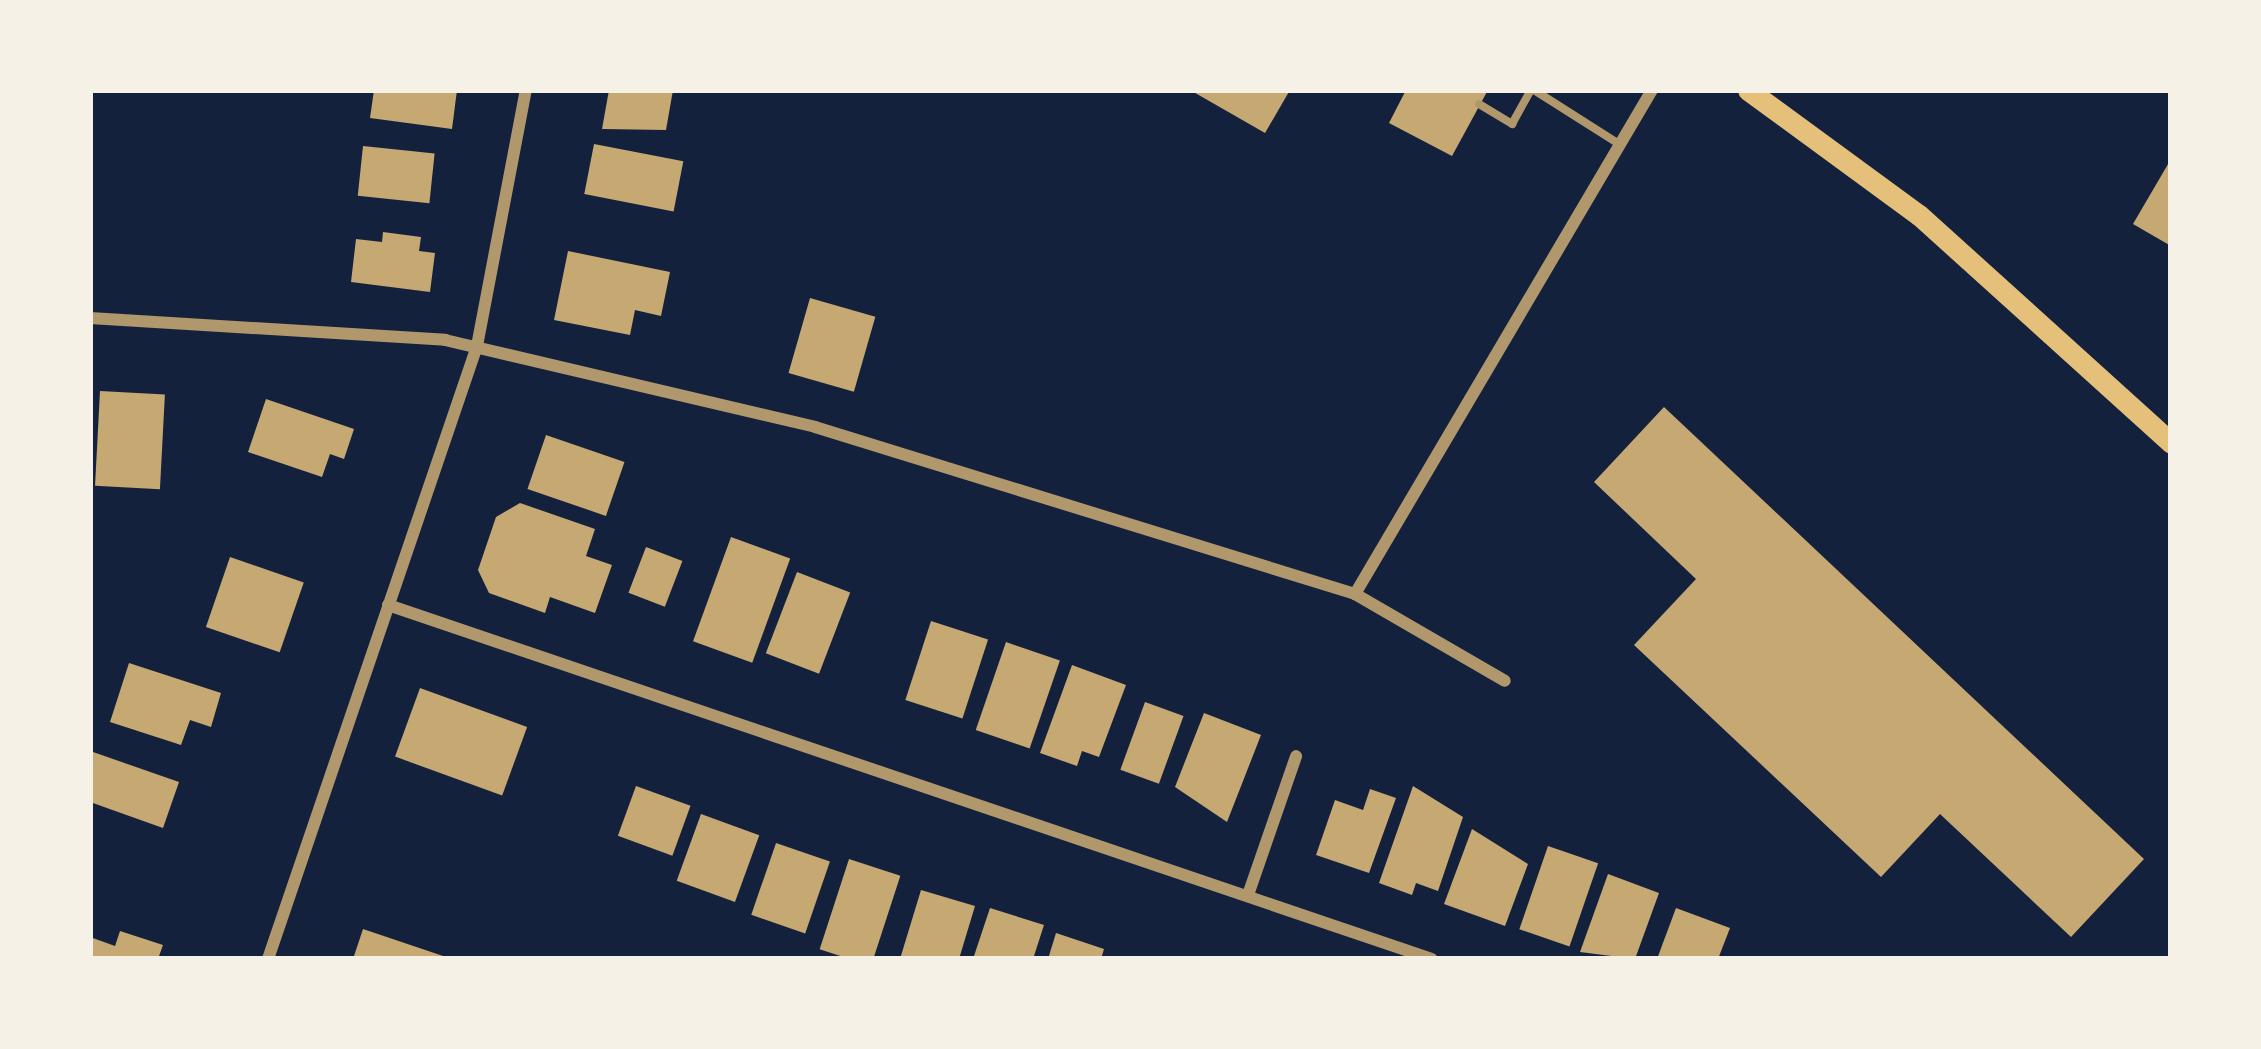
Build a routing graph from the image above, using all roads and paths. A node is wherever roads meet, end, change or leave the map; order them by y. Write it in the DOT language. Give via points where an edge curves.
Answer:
graph roads {
  1 [pos="526,90"];
  2 [pos="1533,90"];
  3 [pos="1652,90"];
  4 [pos="1748,90"];
  5 [pos="1479,104"];
  6 [pos="1620,145"];
  7 [pos="90,317"];
  8 [pos="477,346"];
  9 [pos="2171,443"];
  10 [pos="1355,595"];
  11 [pos="388,605"];
  12 [pos="1505,681"];
  13 [pos="1296,756"];
  14 [pos="1248,896"];
  15 [pos="268,959"];
  16 [pos="1432,959"];
  1 -- 8 [label="street"];
  2 -- 5 [label="lane" via="1512,124"];
  2 -- 6 [label="lane"];
  3 -- 6 [label="street"];
  4 -- 9 [label="main road" via="1919,215"];
  6 -- 10 [label="street"];
  7 -- 8 [label="street"];
  8 -- 10 [label="street" via="815,427"];
  8 -- 11 [label="street"];
  10 -- 12 [label="street"];
  11 -- 14 [label="street"];
  11 -- 15 [label="street"];
  13 -- 14 [label="street"];
  14 -- 16 [label="street"];
}
